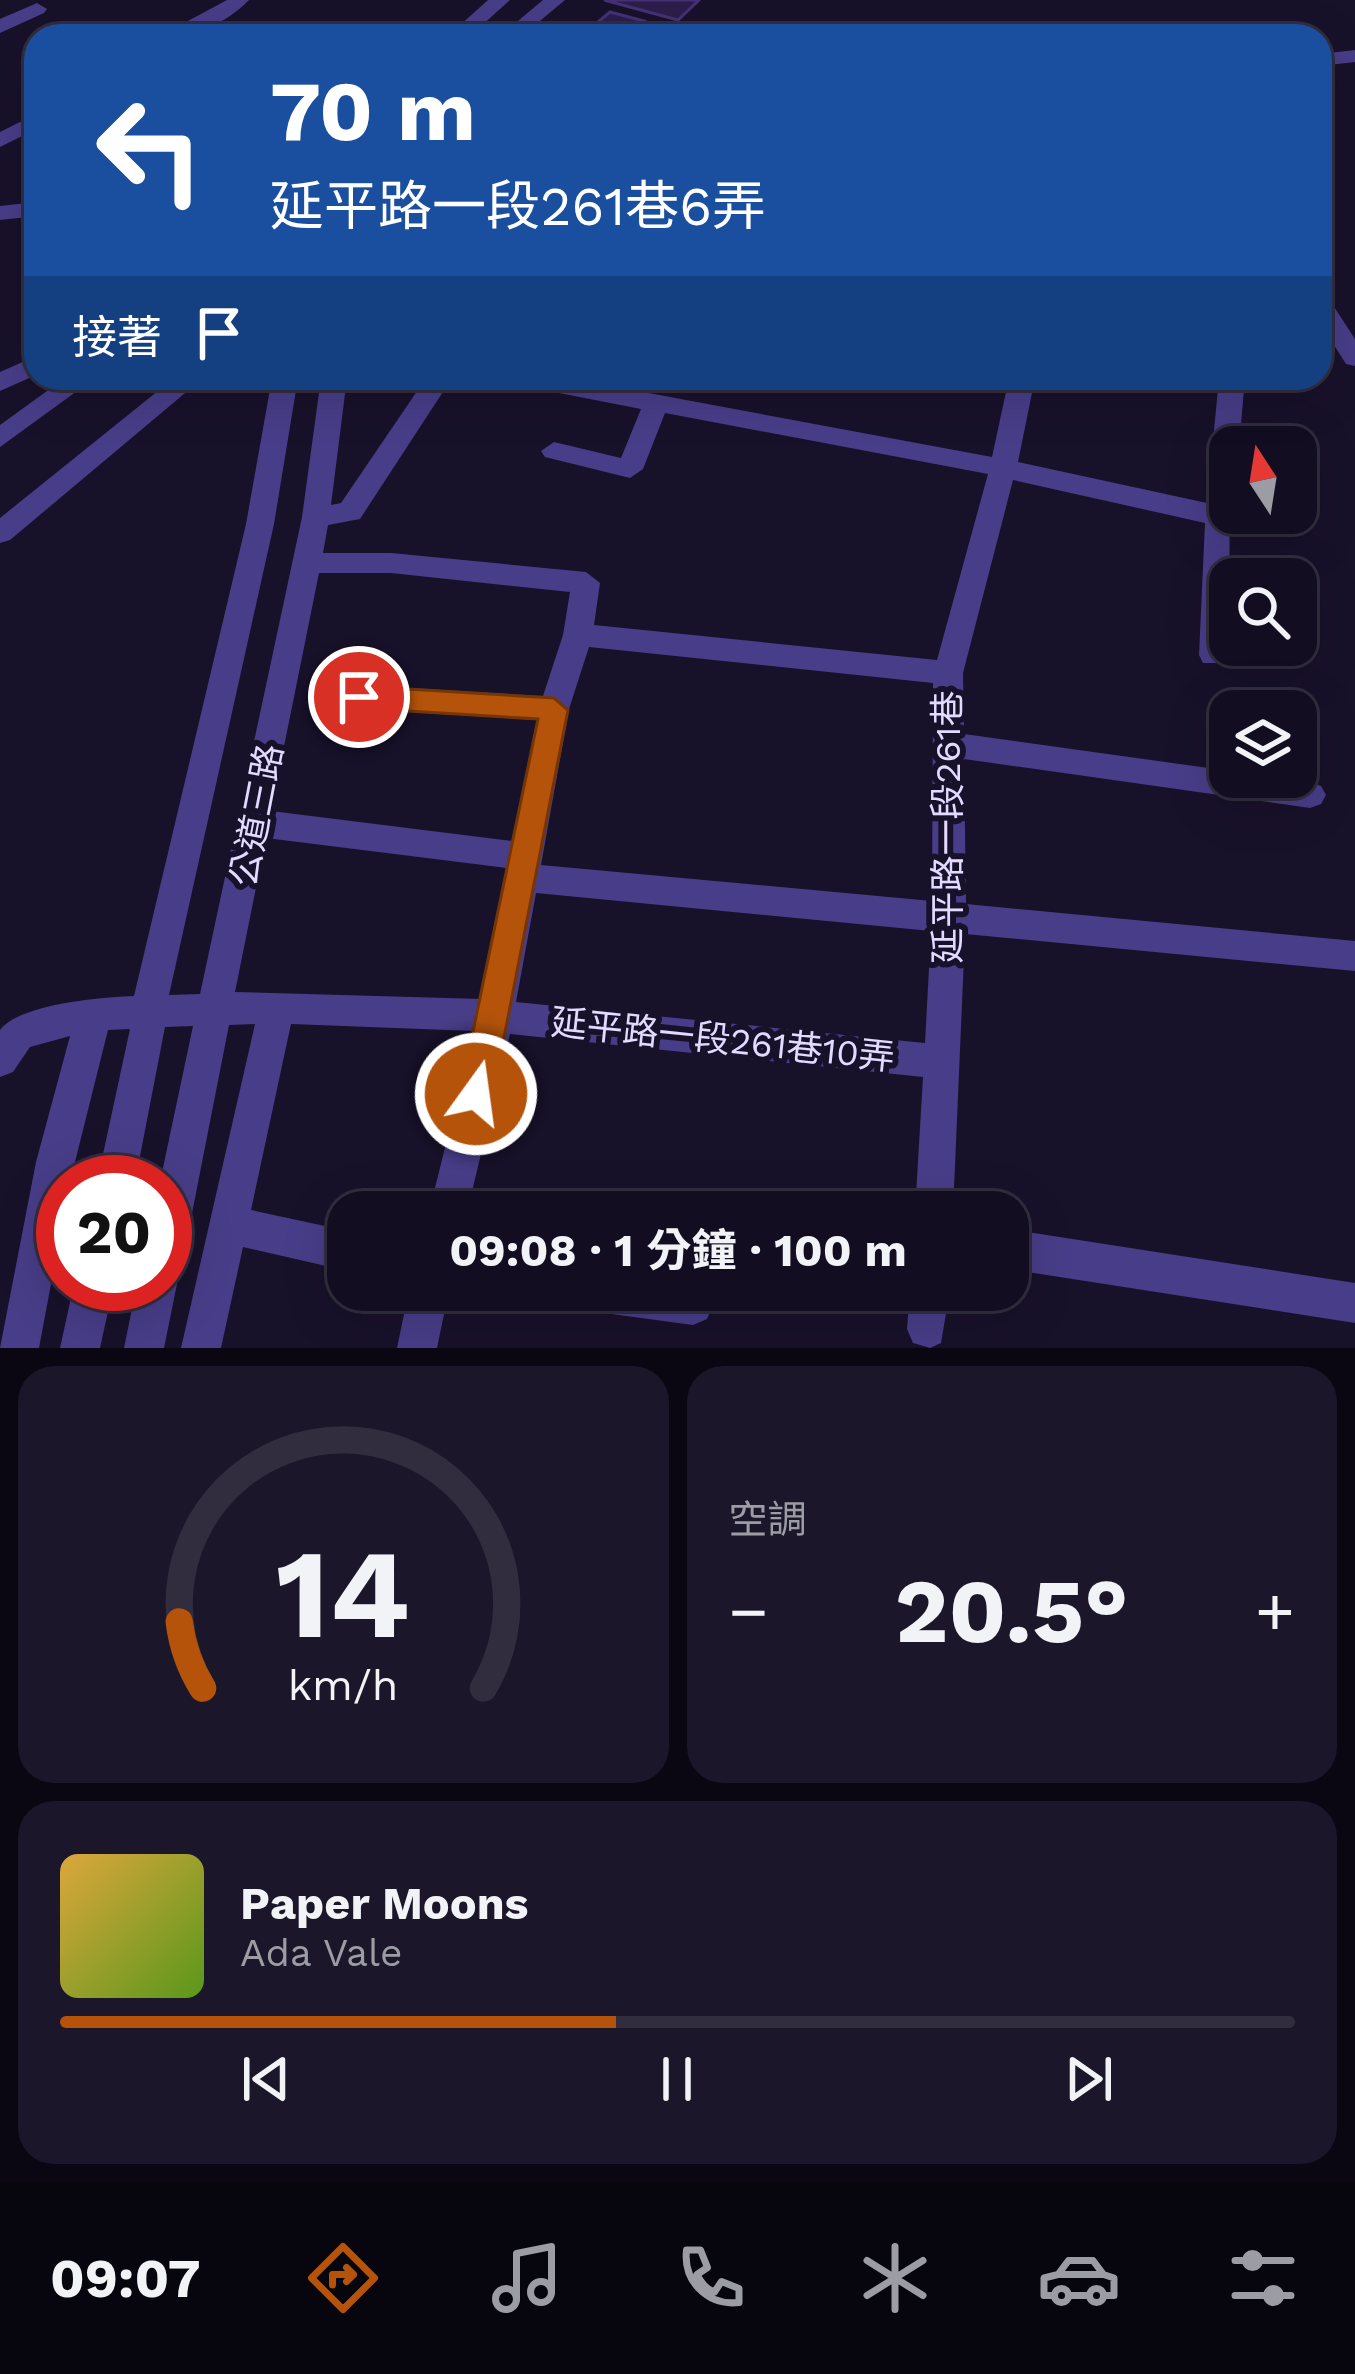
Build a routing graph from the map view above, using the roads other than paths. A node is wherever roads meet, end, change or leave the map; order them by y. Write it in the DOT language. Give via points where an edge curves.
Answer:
graph roads {
  1 [pos="239,0"];
  2 [pos="500,0"];
  3 [pos="555,0"];
  4 [pos="37,8"];
  5 [pos="197,24"];
  6 [pos="472,24"];
  7 [pos="525,24"];
  8 [pos="0,27"];
  9 [pos="1332,332"];
  10 [pos="1355,358"];
  11 [pos="66,390"];
  12 [pos="175,390"];
  13 [pos="283,390"];
  14 [pos="332,390"];
  15 [pos="431,390"];
  16 [pos="587,390"];
  17 [pos="1019,390"];
  18 [pos="1231,390"];
  19 [pos="656,403"];
  20 [pos="1227,426"];
  21 [pos="0,438"];
  22 [pos="554,451"];
  23 [pos="1003,468"];
  24 [pos="1209,513"];
  25 [pos="316,517"];
  26 [pos="0,533"];
  27 [pos="307,563"];
  28 [pos="578,635"];
  29 [pos="948,673"];
  30 [pos="359,697"];
  31 [pos="554,710"];
  32 [pos="948,744"];
  33 [pos="1209,781"];
  34 [pos="255,823"];
  35 [pos="523,866"];
  36 [pos="949,916"];
  37 [pos="1355,956"];
  38 [pos="277,1007"];
  39 [pos="217,1009"];
  40 [pos="149,1012"];
  41 [pos="94,1014"];
  42 [pos="496,1016"];
  43 [pos="6,1037"];
  44 [pos="941,1061"];
  45 [pos="121,1155"];
  46 [pos="185,1155"];
  47 [pos="453,1191"];
  48 [pos="935,1191"];
  49 [pos="228,1224"];
  50 [pos="327,1246"];
  51 [pos="1029,1252"];
  52 [pos="1355,1304"];
  53 [pos="88,1311"];
  54 [pos="152,1311"];
  55 [pos="425,1311"];
  56 [pos="19,1348"];
  57 [pos="80,1348"];
  58 [pos="144,1348"];
  59 [pos="201,1348"];
  60 [pos="417,1348"];
  1 -- 5 [label="street"];
  2 -- 6 [label="street"];
  3 -- 7 [label="street"];
  4 -- 8 [label="street"];
  9 -- 10 [label="street"];
  11 -- 21 [label="street"];
  12 -- 26 [label="street"];
  13 -- 40 [label="street, 公道三路"];
  14 -- 25 [label="street, 公道三路"];
  15 -- 25 [label="street" via="350,512"];
  16 -- 19 [label="street"];
  17 -- 23 [label="street, 延平路一段261巷"];
  18 -- 20 [label="street"];
  19 -- 22 [label="street" via="629,470"];
  19 -- 23 [label="street"];
  23 -- 24 [label="street"];
  23 -- 29 [label="street, 延平路一段261巷"];
  25 -- 27 [label="street, 公道三路"];
  27 -- 28 [label="street" via="391,563 586,583"];
  27 -- 34 [label="street, 公道三路"];
  28 -- 29 [label="street"];
  28 -- 31 [label="street"];
  29 -- 32 [label="street, 延平路一段261巷"];
  30 -- 31 [label="street"];
  31 -- 35 [label="street"];
  32 -- 33 [label="street"];
  32 -- 36 [label="street, 延平路一段261巷"];
  34 -- 35 [label="street"];
  34 -- 39 [label="street, 公道三路"];
  35 -- 36 [label="street"];
  35 -- 42 [label="street"];
  36 -- 37 [label="street"];
  36 -- 44 [label="street, 延平路一段261巷"];
  38 -- 39 [label="street, 延平路一段261巷10弄"];
  38 -- 42 [label="street, 延平路一段261巷10弄"];
  38 -- 49 [label="street"];
  39 -- 40 [label="street, 延平路一段261巷10弄"];
  39 -- 46 [label="street, 公道三路"];
  40 -- 41 [label="street, 延平路一段261巷10弄"];
  40 -- 45 [label="street, 公道三路"];
  41 -- 43 [label="street, 延平路一段261巷10弄"];
  41 -- 56 [label="street"];
  42 -- 44 [label="street, 延平路一段261巷10弄"];
  42 -- 47 [label="street"];
  44 -- 48 [label="street, 延平路一段261巷"];
  49 -- 50 [label="street"];
  49 -- 59 [label="street"];
  51 -- 52 [label="street"];
  53 -- 57 [label="street"];
  54 -- 58 [label="street"];
  55 -- 60 [label="street"];
}
